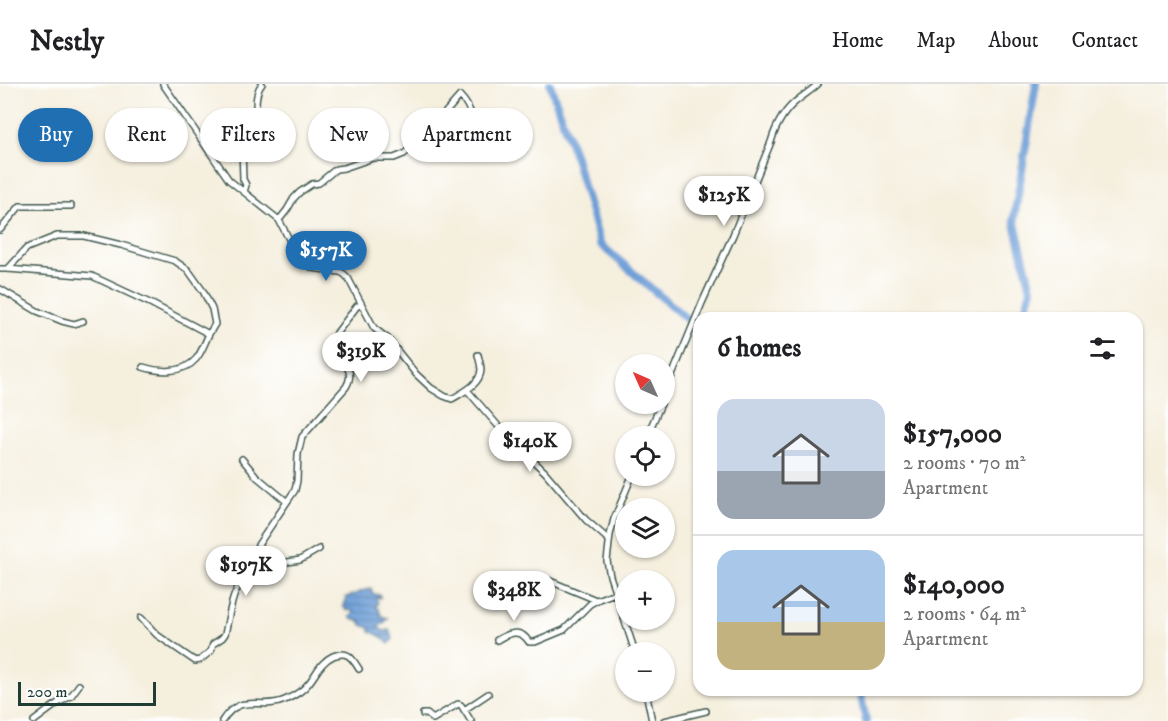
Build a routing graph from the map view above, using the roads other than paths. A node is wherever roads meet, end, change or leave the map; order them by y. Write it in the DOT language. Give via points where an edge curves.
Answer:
graph roads {
  1 [pos="164,84"];
  2 [pos="261,84"];
  3 [pos="818,84"];
  4 [pos="437,124"];
  5 [pos="401,155"];
  6 [pos="244,192"];
  7 [pos="71,206"];
  8 [pos="279,220"];
  9 [pos="2,224"];
  10 [pos="0,230"];
  11 [pos="0,269"];
  12 [pos="8,269"];
  13 [pos="0,289"];
  14 [pos="362,305"];
  15 [pos="698,312"];
  16 [pos="83,321"];
  17 [pos="693,325"];
  18 [pos="209,334"];
  19 [pos="478,355"];
  20 [pos="142,367"];
  21 [pos="675,368"];
  22 [pos="467,390"];
  23 [pos="242,459"];
  24 [pos="628,486"];
  25 [pos="286,501"];
  26 [pos="609,540"];
  27 [pos="319,549"];
  28 [pos="259,561"];
  29 [pos="550,581"];
  30 [pos="615,593"];
  31 [pos="596,600"];
  32 [pos="141,618"];
  33 [pos="497,640"];
  34 [pos="359,669"];
  35 [pos="79,685"];
  36 [pos="488,694"];
  37 [pos="648,702"];
  38 [pos="464,710"];
  39 [pos="706,711"];
  40 [pos="423,714"];
  41 [pos="33,721"];
  42 [pos="222,721"];
  43 [pos="471,721"];
  44 [pos="652,721"];
  45 [pos="664,721"];
  1 -- 6 [label="street" via="229,180"];
  2 -- 6 [label="street" via="256,102 258,140 252,140 251,148 242,148"];
  3 -- 15 [label="street" via="788,108 775,128"];
  4 -- 4 [label="street" via="462,136 475,138 471,111 460,96"];
  5 -- 8 [label="street" via="373,158 336,170 320,183 305,188"];
  6 -- 8 [label="street"];
  7 -- 9 [label="street" via="20,206"];
  8 -- 14 [label="street" via="292,245 312,268 344,274"];
  9 -- 10 [label="street"];
  11 -- 12 [label="street"];
  12 -- 18 [label="street" via="92,276"];
  12 -- 18 [label="street" via="27,248 57,236 84,236 175,261 188,270 212,309 215,324"];
  13 -- 16 [label="street" via="62,321"];
  14 -- 22 [label="street" via="374,328 430,388 452,399"];
  14 -- 25 [label="street" via="357,306 330,342 349,368 349,382 302,437 295,490"];
  17 -- 21 [label="street"];
  18 -- 20 [label="street" via="195,360 183,367 170,371"];
  19 -- 22 [label="street" via="478,380"];
  22 -- 26 [label="street"];
  23 -- 25 [label="street"];
  24 -- 26 [label="street"];
  25 -- 28 [label="street" via="258,545"];
  26 -- 30 [label="street" via="607,561"];
  27 -- 28 [label="street" via="300,560 269,565"];
  28 -- 32 [label="street" via="233,598 225,634 200,660 195,661 157,635"];
  29 -- 31 [label="street"];
  30 -- 31 [label="street"];
  31 -- 33 [label="street" via="564,630 535,642 517,633"];
  34 -- 42 [label="street" via="351,657 333,656 301,692 284,700 235,706"];
  35 -- 41 [label="street" via="71,696"];
  36 -- 38 [label="street"];
  37 -- 44 [label="street"];
  38 -- 40 [label="street" via="458,704 433,719"];
  38 -- 43 [label="street"];
  39 -- 45 [label="street"];
}
